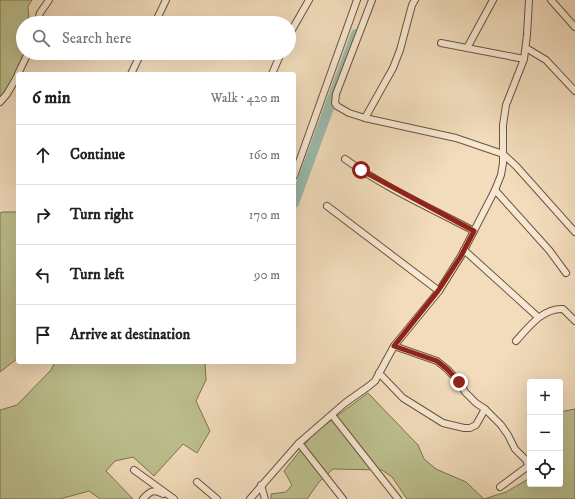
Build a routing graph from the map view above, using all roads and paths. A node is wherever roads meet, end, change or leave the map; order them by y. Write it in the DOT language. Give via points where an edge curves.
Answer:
graph roads {
  1 [pos="49,0"];
  2 [pos="166,0"];
  3 [pos="308,0"];
  4 [pos="357,0"];
  5 [pos="372,0"];
  6 [pos="415,0"];
  7 [pos="493,0"];
  8 [pos="529,0"];
  9 [pos="551,0"];
  10 [pos="39,16"];
  11 [pos="158,16"];
  12 [pos="296,22"];
  13 [pos="575,27"];
  14 [pos="440,43"];
  15 [pos="467,48"];
  16 [pos="526,48"];
  17 [pos="524,59"];
  18 [pos="25,60"];
  19 [pos="137,60"];
  20 [pos="278,60"];
  21 [pos="19,72"];
  22 [pos="131,72"];
  23 [pos="273,72"];
  24 [pos="16,78"];
  25 [pos="575,91"];
  26 [pos="0,102"];
  27 [pos="365,118"];
  28 [pos="503,154"];
  29 [pos="346,159"];
  30 [pos="296,170"];
  31 [pos="495,190"];
  32 [pos="327,206"];
  33 [pos="474,231"];
  34 [pos="575,232"];
  35 [pos="464,250"];
  36 [pos="566,273"];
  37 [pos="438,291"];
  38 [pos="538,317"];
  39 [pos="575,321"];
  40 [pos="516,341"];
  41 [pos="394,346"];
  42 [pos="379,373"];
  43 [pos="485,409"];
  44 [pos="332,414"];
  45 [pos="299,443"];
  46 [pos="134,470"];
  47 [pos="197,482"];
  48 [pos="261,485"];
  49 [pos="500,487"];
  50 [pos="173,498"];
  51 [pos="143,499"];
  52 [pos="217,499"];
  53 [pos="250,499"];
  54 [pos="265,499"];
  55 [pos="343,499"];
  56 [pos="398,499"];
  1 -- 10 [label="street"];
  2 -- 11 [label="street"];
  3 -- 12 [label="street"];
  4 -- 30 [label="street"];
  5 -- 27 [label="street" via="335,100 341,109"];
  6 -- 27 [label="street" via="393,68"];
  7 -- 15 [label="street"];
  8 -- 16 [label="street"];
  9 -- 13 [label="street"];
  14 -- 15 [label="street"];
  15 -- 17 [label="street"];
  16 -- 17 [label="street"];
  16 -- 25 [label="street" via="546,60"];
  17 -- 28 [label="street" via="506,105"];
  18 -- 21 [label="street"];
  19 -- 22 [label="street"];
  20 -- 23 [label="street"];
  24 -- 26 [label="street"];
  27 -- 28 [label="street" via="456,138"];
  28 -- 31 [label="street" via="501,175"];
  28 -- 34 [label="street"];
  29 -- 33 [label="street" via="387,185"];
  31 -- 33 [label="street"];
  31 -- 36 [label="street" via="549,250"];
  32 -- 37 [label="street"];
  33 -- 35 [label="street"];
  35 -- 37 [label="street"];
  35 -- 38 [label="street"];
  37 -- 41 [label="street"];
  38 -- 39 [label="street" via="561,309"];
  38 -- 40 [label="street"];
  41 -- 42 [label="street"];
  41 -- 43 [label="street" via="437,361 459,382 465,392"];
  42 -- 43 [label="street" via="403,398 443,423 470,428 476,425"];
  42 -- 44 [label="street" via="369,386"];
  43 -- 49 [label="street" via="501,425 514,449 527,462 527,467"];
  44 -- 45 [label="street"];
  44 -- 56 [label="street"];
  45 -- 48 [label="street"];
  45 -- 55 [label="street"];
  46 -- 50 [label="street"];
  47 -- 52 [label="street"];
  48 -- 53 [label="street"];
  48 -- 54 [label="street"];
  50 -- 51 [label="street" via="154,490"];
}
